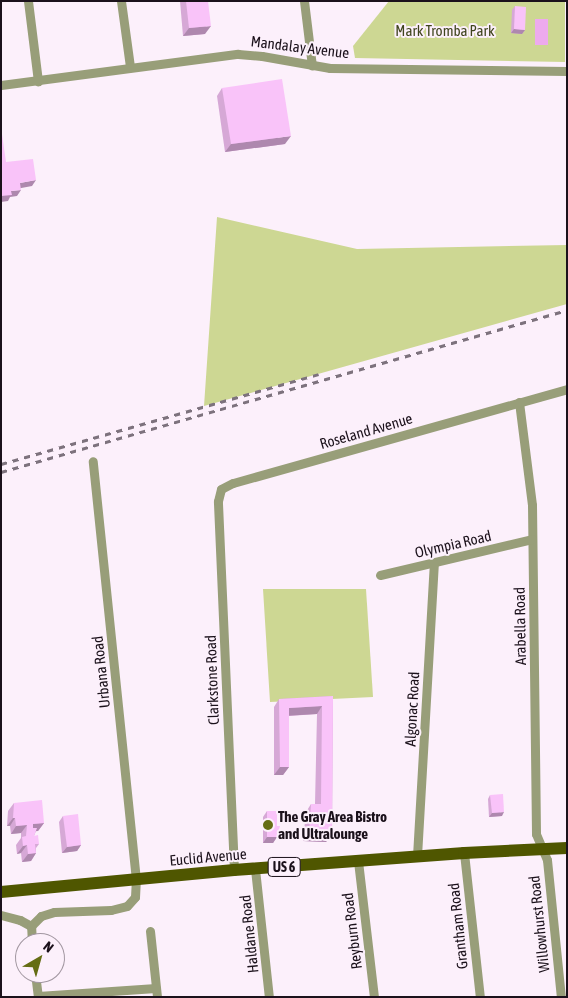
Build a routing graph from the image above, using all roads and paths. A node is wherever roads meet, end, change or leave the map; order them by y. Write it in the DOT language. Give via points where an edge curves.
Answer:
graph roads {
  1 [pos="28,1"];
  2 [pos="121,1"];
  3 [pos="304,1"];
  4 [pos="130,66"];
  5 [pos="312,66"];
  6 [pos="567,71"];
  7 [pos="38,80"];
  8 [pos="1,85"];
  9 [pos="567,389"];
  10 [pos="519,402"];
  11 [pos="93,461"];
  12 [pos="220,489"];
  13 [pos="532,539"];
  14 [pos="434,563"];
  15 [pos="380,575"];
  16 [pos="567,848"];
  17 [pos="542,849"];
  18 [pos="464,853"];
  19 [pos="417,856"];
  20 [pos="358,861"];
  21 [pos="255,869"];
  22 [pos="234,870"];
  23 [pos="136,880"];
  24 [pos="1,892"];
  25 [pos="1,915"];
  26 [pos="31,926"];
  27 [pos="150,932"];
  28 [pos="31,933"];
  29 [pos="36,983"];
  30 [pos="156,992"];
  31 [pos="38,996"];
  32 [pos="269,997"];
  33 [pos="374,997"];
  34 [pos="480,997"];
  35 [pos="561,997"];
  1 -- 7 [label="street"];
  2 -- 4 [label="street"];
  3 -- 5 [label="street"];
  4 -- 5 [label="street, Mandalay Avenue" via="238,54"];
  4 -- 7 [label="street, Mandalay Avenue"];
  5 -- 6 [label="street, Mandalay Avenue"];
  7 -- 8 [label="street, Mandalay Avenue"];
  9 -- 10 [label="street, Roseland Avenue"];
  10 -- 12 [label="street, Roseland Avenue"];
  10 -- 13 [label="street, Arabella Road" via="532,505"];
  11 -- 23 [label="street, Urbana Road"];
  12 -- 22 [label="street, Clarkstone Road"];
  13 -- 14 [label="street, Olympia Road"];
  13 -- 17 [label="street, Arabella Road" via="536,834"];
  14 -- 15 [label="street, Olympia Road"];
  14 -- 19 [label="street, Algonac Road"];
  16 -- 17 [label="main road, Euclid Avenue / US 6"];
  17 -- 18 [label="main road, Euclid Avenue / US 6"];
  17 -- 35 [label="street, Willowhurst Road" via="547,860"];
  18 -- 19 [label="main road, Euclid Avenue / US 6"];
  18 -- 34 [label="street, Grantham Road"];
  19 -- 20 [label="main road, Euclid Avenue / US 6"];
  20 -- 21 [label="main road, Euclid Avenue / US 6"];
  20 -- 33 [label="street, Reyburn Road"];
  21 -- 22 [label="main road, Euclid Avenue / US 6"];
  21 -- 32 [label="street, Haldane Road"];
  22 -- 23 [label="main road, Euclid Avenue / US 6"];
  23 -- 24 [label="main road, Euclid Avenue / US 6"];
  23 -- 26 [label="street" via="135,897 127,906 111,910 54,912 41,916"];
  25 -- 26 [label="street" via="9,915"];
  26 -- 28 [label="street"];
  27 -- 30 [label="street"];
  29 -- 31 [label="street"];
  30 -- 31 [label="street"];
}
